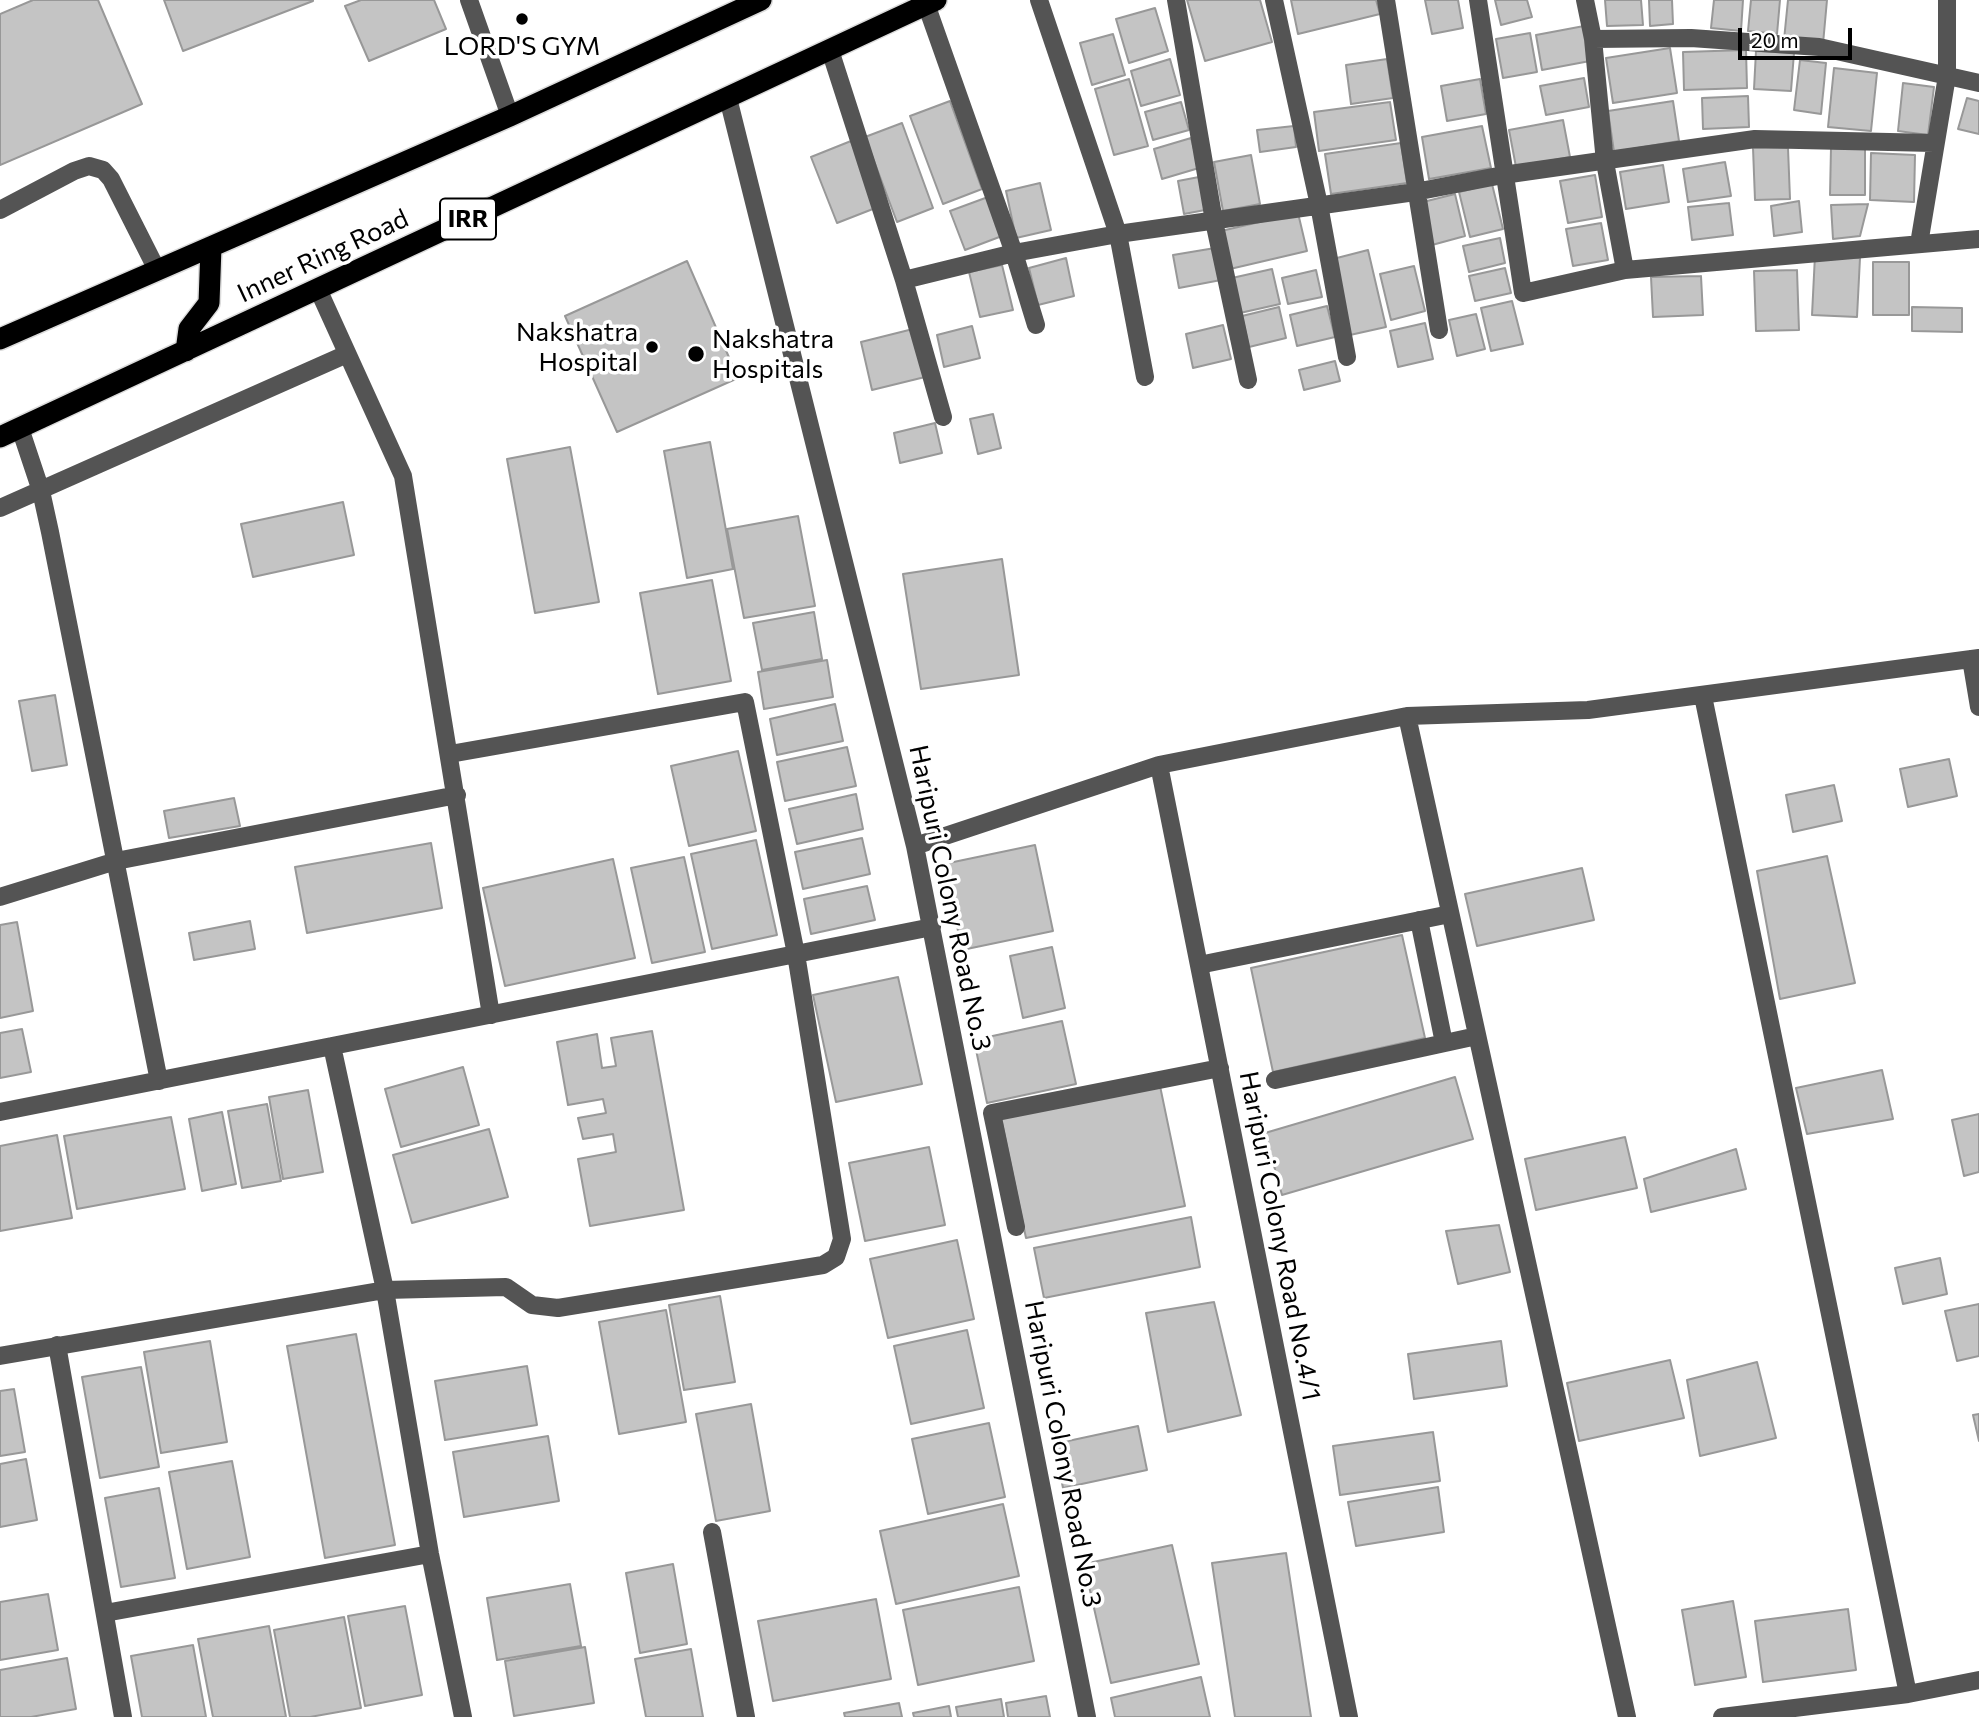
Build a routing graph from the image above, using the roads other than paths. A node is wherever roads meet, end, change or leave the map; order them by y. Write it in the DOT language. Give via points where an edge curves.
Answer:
graph roads {
  1 [pos="469,0"];
  2 [pos="761,0"];
  3 [pos="1039,0"];
  4 [pos="1175,0"];
  5 [pos="1274,0"];
  6 [pos="1386,0"];
  7 [pos="1478,0"];
  8 [pos="1585,0"];
  9 [pos="1947,0"];
  10 [pos="931,2"];
  11 [pos="731,6"];
  12 [pos="1593,39"];
  13 [pos="830,50"];
  14 [pos="1947,76"];
  15 [pos="1979,83"];
  16 [pos="728,98"];
  17 [pos="510,116"];
  18 [pos="1934,143"];
  19 [pos="1605,162"];
  20 [pos="1503,175"];
  21 [pos="1415,192"];
  22 [pos="1319,205"];
  23 [pos="0,210"];
  24 [pos="1214,221"];
  25 [pos="1118,234"];
  26 [pos="1979,239"];
  27 [pos="1919,244"];
  28 [pos="211,247"];
  29 [pos="1014,253"];
  30 [pos="157,270"];
  31 [pos="1625,270"];
  32 [pos="904,280"];
  33 [pos="318,289"];
  34 [pos="1036,325"];
  35 [pos="1439,330"];
  36 [pos="0,339"];
  37 [pos="186,351"];
  38 [pos="347,354"];
  39 [pos="1347,357"];
  40 [pos="1145,377"];
  41 [pos="1248,380"];
  42 [pos="943,416"];
  43 [pos="20,428"];
  44 [pos="0,438"];
  45 [pos="41,491"];
  46 [pos="0,508"];
  47 [pos="1975,659"];
  48 [pos="1703,696"];
  49 [pos="1979,707"];
  50 [pos="1407,716"];
  51 [pos="450,754"];
  52 [pos="1159,765"];
  53 [pos="457,795"];
  54 [pos="915,846"];
  55 [pos="116,861"];
  56 [pos="0,897"];
  57 [pos="1450,914"];
  58 [pos="1419,920"];
  59 [pos="932,928"];
  60 [pos="796,954"];
  61 [pos="1199,965"];
  62 [pos="491,1015"];
  63 [pos="1477,1036"];
  64 [pos="1444,1043"];
  65 [pos="332,1046"];
  66 [pos="1220,1068"];
  67 [pos="1275,1080"];
  68 [pos="159,1081"];
  69 [pos="0,1112"];
  70 [pos="992,1113"];
  71 [pos="970,1117"];
  72 [pos="1016,1227"];
  73 [pos="384,1290"];
  74 [pos="57,1346"];
  75 [pos="0,1356"];
  76 [pos="712,1532"];
  77 [pos="430,1554"];
  78 [pos="105,1614"];
  79 [pos="1979,1680"];
  80 [pos="1908,1693"];
  81 [pos="123,1717"];
  82 [pos="463,1717"];
  83 [pos="746,1717"];
  84 [pos="1087,1717"];
  85 [pos="1349,1717"];
  86 [pos="1627,1717"];
  87 [pos="1721,1717"];
  1 -- 17 [label="street"];
  2 -- 11 [label="highway, Inner Ring Road"];
  3 -- 25 [label="street"];
  4 -- 24 [label="street"];
  5 -- 22 [label="street"];
  6 -- 21 [label="street"];
  7 -- 20 [label="street"];
  8 -- 12 [label="street"];
  9 -- 14 [label="street"];
  10 -- 13 [label="highway, Inner Ring Road / IRR"];
  10 -- 29 [label="street"];
  11 -- 17 [label="highway, Inner Ring Road"];
  12 -- 14 [label="street" via="1691,38 1819,47"];
  12 -- 19 [label="street"];
  13 -- 16 [label="highway, Inner Ring Road / IRR"];
  13 -- 32 [label="street"];
  14 -- 15 [label="street"];
  14 -- 18 [label="street"];
  16 -- 33 [label="highway, Inner Ring Road / IRR"];
  16 -- 54 [label="street, Haripuri Colony Road No.3"];
  17 -- 28 [label="highway, Inner Ring Road"];
  18 -- 19 [label="street" via="1755,139"];
  18 -- 27 [label="street"];
  19 -- 20 [label="street"];
  19 -- 31 [label="street"];
  20 -- 21 [label="street"];
  20 -- 31 [label="street" via="1523,293"];
  21 -- 22 [label="street"];
  21 -- 35 [label="street"];
  22 -- 24 [label="street"];
  22 -- 39 [label="street"];
  23 -- 30 [label="street" via="74,171 89,166 103,170"];
  24 -- 25 [label="street"];
  24 -- 41 [label="street"];
  25 -- 29 [label="street"];
  25 -- 40 [label="street"];
  26 -- 27 [label="street"];
  27 -- 31 [label="street"];
  28 -- 30 [label="highway, Inner Ring Road"];
  28 -- 37 [label="highway" via="209,303 188,328"];
  29 -- 32 [label="street"];
  29 -- 34 [label="street"];
  30 -- 36 [label="highway, Inner Ring Road"];
  32 -- 42 [label="street"];
  33 -- 37 [label="highway, Inner Ring Road / IRR"];
  33 -- 38 [label="street"];
  37 -- 43 [label="highway, Inner Ring Road / IRR"];
  38 -- 45 [label="street"];
  38 -- 51 [label="street" via="403,476"];
  43 -- 44 [label="highway, Inner Ring Road / IRR"];
  43 -- 45 [label="street"];
  45 -- 46 [label="street"];
  45 -- 55 [label="street"];
  47 -- 48 [label="street"];
  47 -- 49 [label="street"];
  48 -- 50 [label="street" via="1588,709"];
  48 -- 80 [label="street"];
  50 -- 52 [label="street"];
  50 -- 57 [label="street"];
  51 -- 53 [label="street"];
  51 -- 60 [label="street" via="745,702"];
  52 -- 54 [label="street"];
  52 -- 61 [label="street, Haripuri Colony Road No.4/1"];
  53 -- 55 [label="street"];
  53 -- 62 [label="street"];
  54 -- 59 [label="street, Haripuri Colony Road No.3"];
  55 -- 56 [label="street"];
  55 -- 68 [label="street"];
  57 -- 58 [label="street"];
  57 -- 63 [label="street"];
  58 -- 61 [label="street"];
  58 -- 64 [label="street"];
  59 -- 60 [label="street"];
  59 -- 71 [label="street, Haripuri Colony Road No.3"];
  60 -- 62 [label="street"];
  60 -- 73 [label="street" via="842,1239 836,1256 823,1265 558,1308 531,1305 506,1287"];
  61 -- 66 [label="street, Haripuri Colony Road No.4/1"];
  62 -- 65 [label="street"];
  63 -- 64 [label="street"];
  63 -- 86 [label="street"];
  64 -- 67 [label="street"];
  65 -- 68 [label="street"];
  65 -- 73 [label="street"];
  66 -- 70 [label="street"];
  66 -- 85 [label="street, Haripuri Colony Road No.4/1"];
  68 -- 69 [label="street"];
  70 -- 71 [label="street"];
  70 -- 72 [label="street"];
  71 -- 84 [label="street, Haripuri Colony Road No.3"];
  73 -- 74 [label="street"];
  73 -- 77 [label="street"];
  74 -- 75 [label="street"];
  74 -- 78 [label="street"];
  76 -- 83 [label="street"];
  77 -- 78 [label="street"];
  77 -- 82 [label="street"];
  78 -- 81 [label="street"];
  79 -- 80 [label="street"];
  80 -- 87 [label="street"];
}
